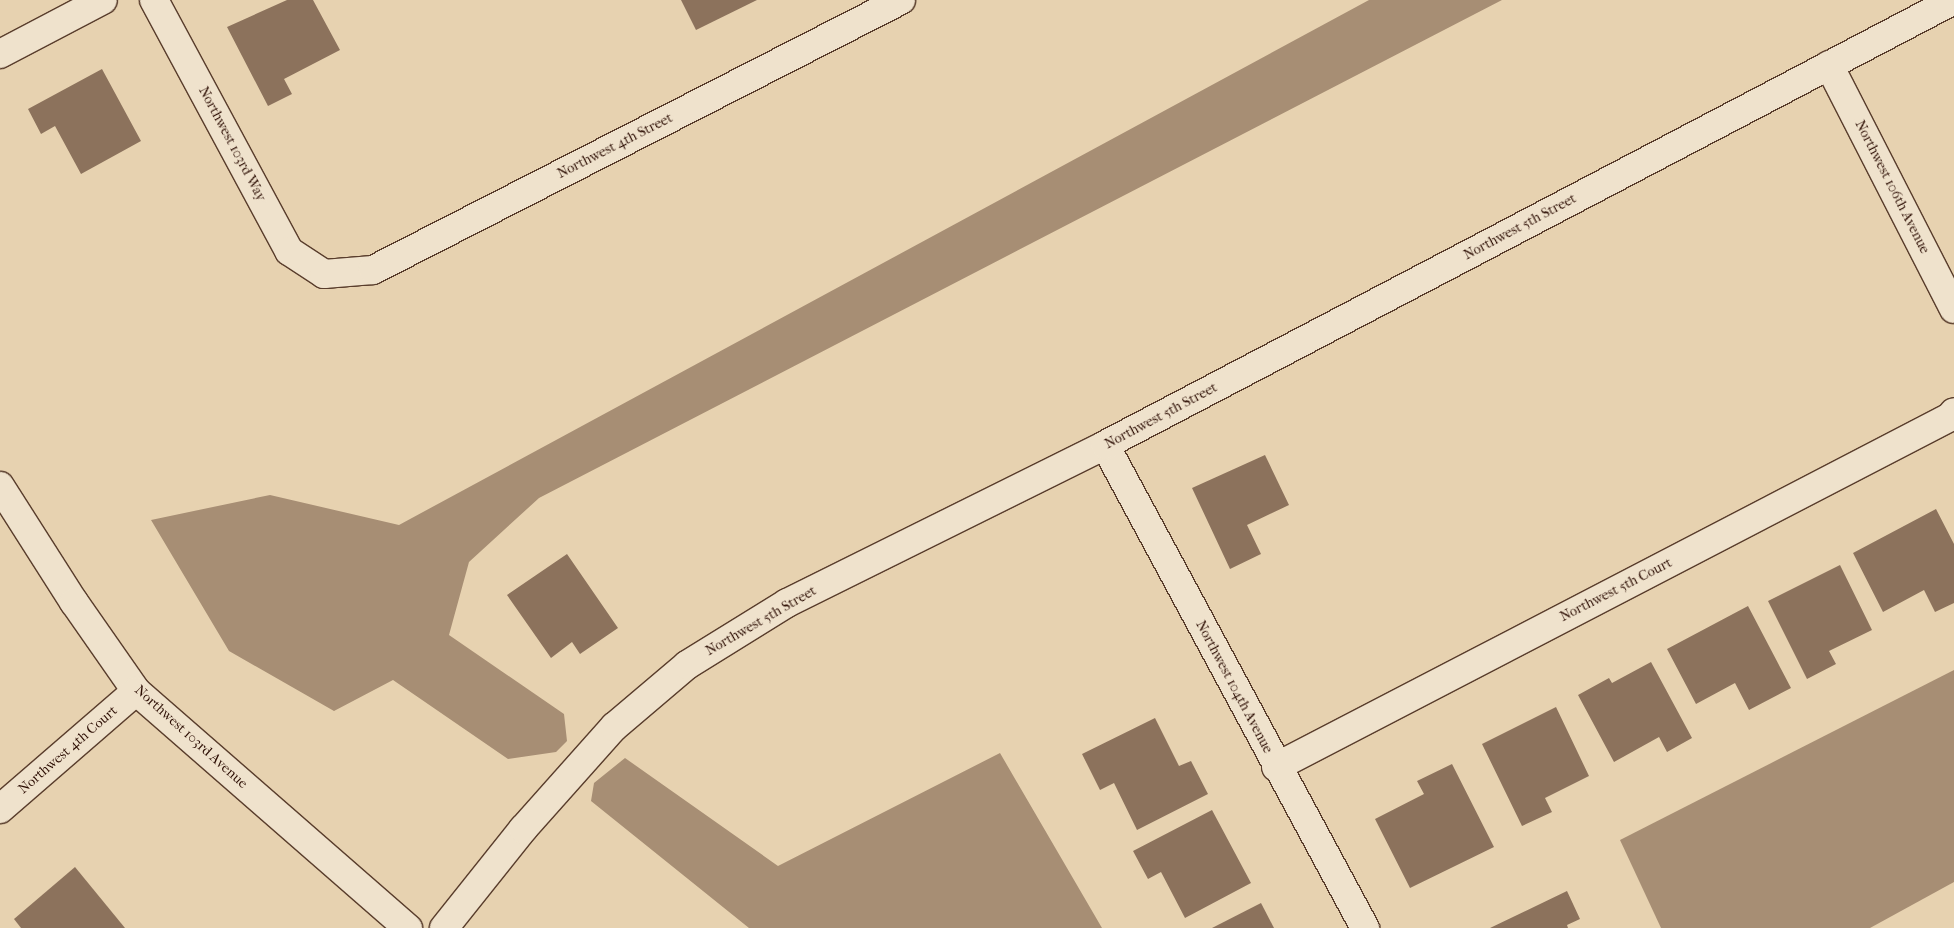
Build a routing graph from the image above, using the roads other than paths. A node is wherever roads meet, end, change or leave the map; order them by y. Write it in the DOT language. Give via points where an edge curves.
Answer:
graph roads {
  1 [pos="103,0"];
  2 [pos="154,0"];
  3 [pos="901,0"];
  4 [pos="1954,0"];
  5 [pos="0,54"];
  6 [pos="1829,65"];
  7 [pos="324,274"];
  8 [pos="1954,309"];
  9 [pos="1954,412"];
  10 [pos="1105,445"];
  11 [pos="0,486"];
  12 [pos="136,690"];
  13 [pos="1276,767"];
  14 [pos="0,809"];
  15 [pos="408,928"];
  16 [pos="444,928"];
  17 [pos="1365,928"];
  1 -- 5 [label="street"];
  2 -- 7 [label="street, Northwest 103rd Way" via="289,251"];
  3 -- 7 [label="street, Northwest 4th Street" via="373,270"];
  4 -- 6 [label="street, Northwest 5th Street"];
  6 -- 8 [label="street, Northwest 106th Avenue"];
  6 -- 10 [label="street, Northwest 5th Street"];
  9 -- 13 [label="street, Northwest 5th Court" via="1950,418"];
  10 -- 13 [label="street, Northwest 104th Avenue"];
  10 -- 16 [label="street, Northwest 5th Street" via="787,603 687,665 614,727 523,829"];
  11 -- 12 [label="street, Northwest 103rd Avenue" via="74,602"];
  12 -- 14 [label="street, Northwest 4th Court"];
  12 -- 15 [label="street, Northwest 103rd Avenue"];
  13 -- 17 [label="street, Northwest 104th Avenue"];
}
